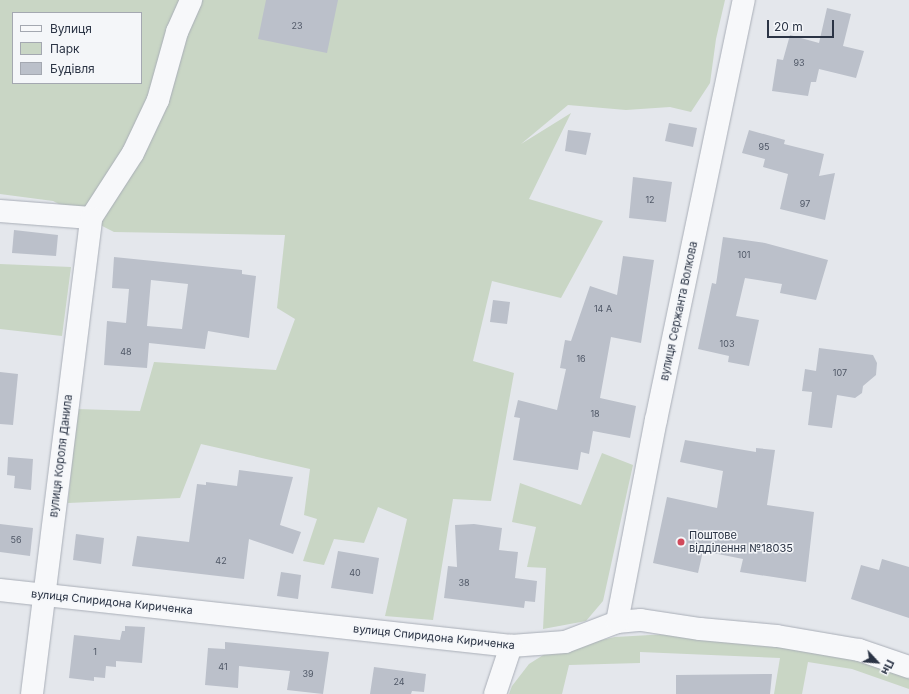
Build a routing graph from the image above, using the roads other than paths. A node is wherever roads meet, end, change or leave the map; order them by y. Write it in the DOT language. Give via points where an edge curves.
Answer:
graph roads {
  1 [pos="191,0"];
  2 [pos="744,0"];
  3 [pos="0,211"];
  4 [pos="91,218"];
  5 [pos="0,590"];
  6 [pos="43,594"];
  7 [pos="617,622"];
  8 [pos="510,646"];
  9 [pos="909,667"];
  10 [pos="32,694"];
  11 [pos="496,694"];
  1 -- 4 [label="street" via="177,32 158,100 133,153"];
  2 -- 7 [label="street, вулиця Сержанта Волкова" via="656,420"];
  3 -- 4 [label="street"];
  4 -- 6 [label="street, вулиця Короля Данила"];
  5 -- 6 [label="street, вулиця Спиридона Кириченка"];
  6 -- 8 [label="street, вулиця Спиридона Кириченка"];
  6 -- 10 [label="street, вулиця Короля Данила"];
  7 -- 8 [label="street, вулиця Спиридона Кириченка" via="565,642"];
  7 -- 9 [label="street, вулиця Спиридона Кириченка" via="641,620 700,629 778,636 858,650"];
  8 -- 11 [label="street"];
}
